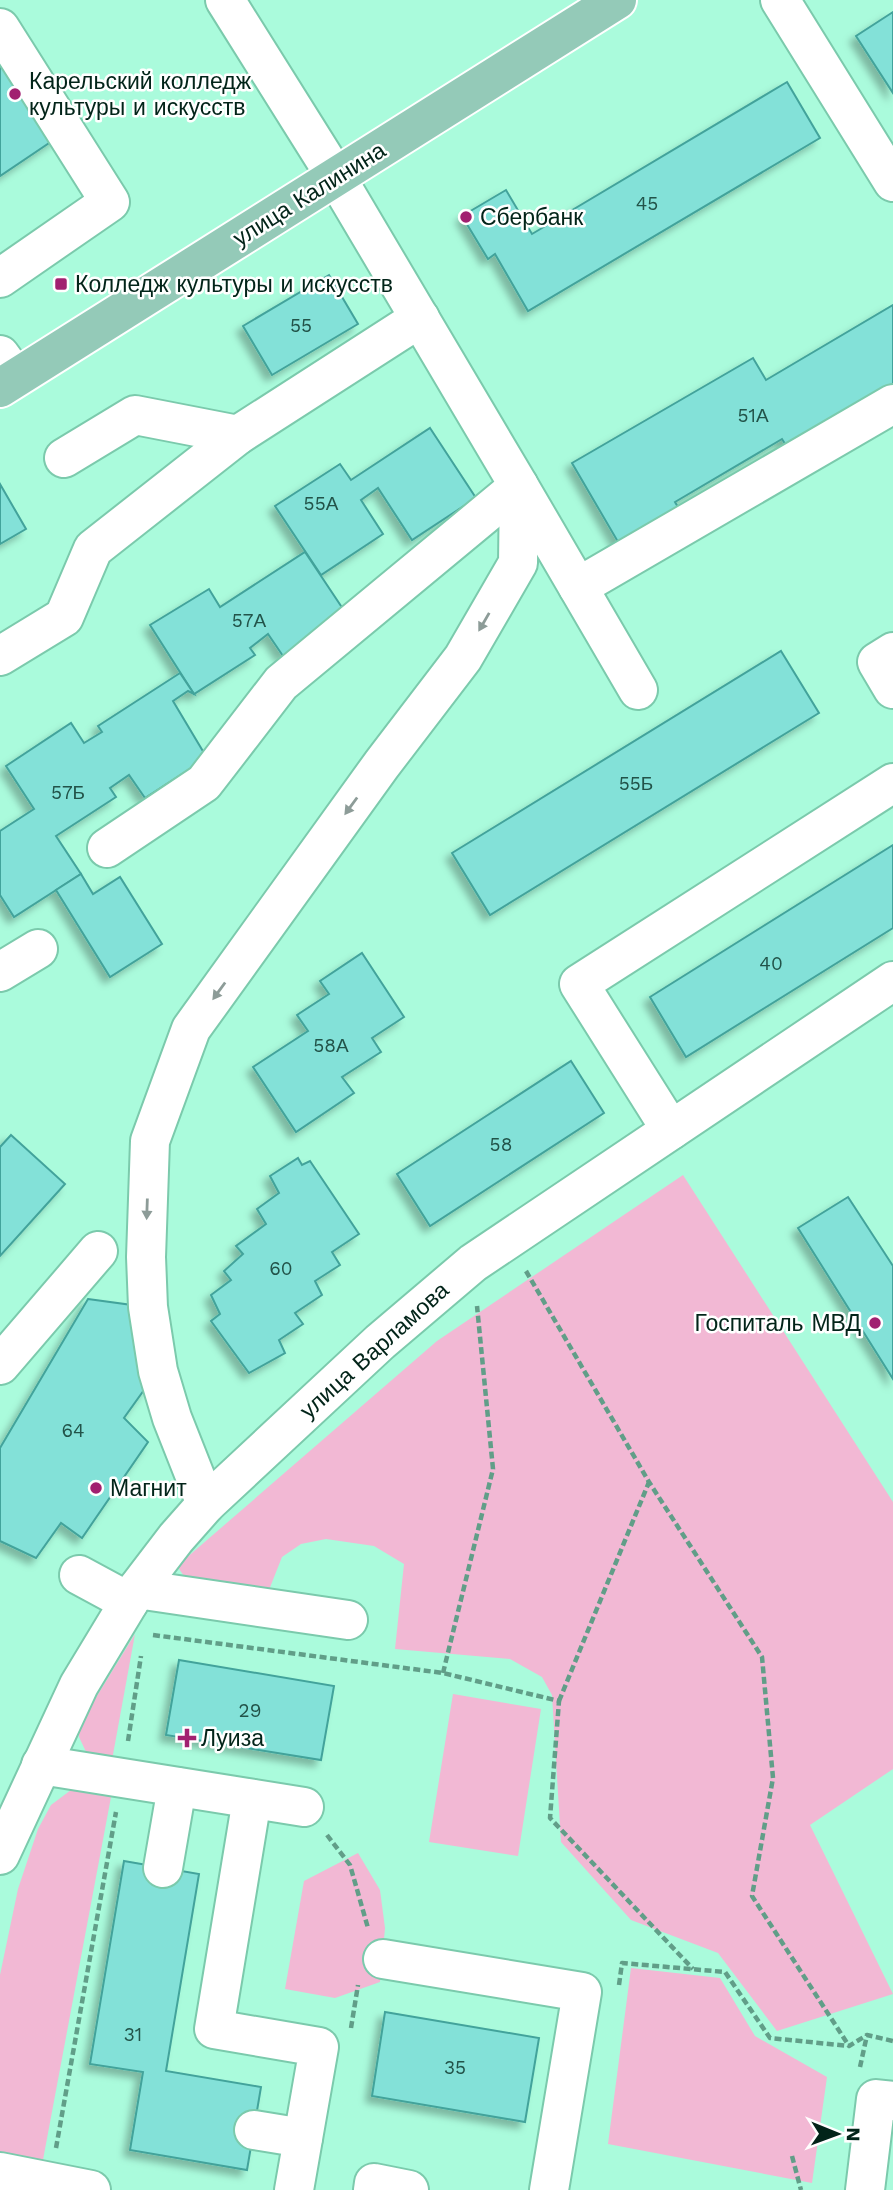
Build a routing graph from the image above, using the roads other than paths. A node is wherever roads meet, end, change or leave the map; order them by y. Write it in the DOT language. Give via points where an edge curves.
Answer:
graph roads {
  1 [pos="225,0"];
  2 [pos="617,0"];
  3 [pos="780,0"];
  4 [pos="0,28"];
  5 [pos="881,133"];
  6 [pos="336,177"];
  7 [pos="893,182"];
  8 [pos="0,278"];
  9 [pos="420,317"];
  10 [pos="5,373"];
  11 [pos="893,404"];
  12 [pos="238,435"];
  13 [pos="64,458"];
  14 [pos="519,486"];
  15 [pos="578,587"];
  16 [pos="893,652"];
  17 [pos="0,656"];
  18 [pos="893,689"];
  19 [pos="638,690"];
  20 [pos="893,783"];
  21 [pos="107,848"];
  22 [pos="38,949"];
  23 [pos="0,972"];
  24 [pos="893,981"];
  25 [pos="671,1130"];
  26 [pos="98,1251"];
  27 [pos="0,1365"];
  28 [pos="206,1504"];
  29 [pos="79,1575"];
  30 [pos="144,1595"];
  31 [pos="348,1620"];
  32 [pos="41,1765"];
  33 [pos="177,1787"];
  34 [pos="252,1799"];
  35 [pos="304,1807"];
  36 [pos="0,1855"];
  37 [pos="163,1868"];
  38 [pos="369,1957"];
  39 [pos="893,2101"];
  40 [pos="254,2130"];
  41 [pos="303,2138"];
  42 [pos="0,2172"];
  43 [pos="91,2190"];
  44 [pos="294,2190"];
  45 [pos="373,2190"];
  46 [pos="409,2190"];
  47 [pos="549,2190"];
  48 [pos="865,2190"];
  1 -- 6 [label="street"];
  2 -- 6 [label="main road, улица Калинина"];
  3 -- 5 [label="street"];
  4 -- 8 [label="street" via="110,202"];
  5 -- 7 [label="street"];
  6 -- 9 [label="street"];
  6 -- 10 [label="main road, улица Калинина"];
  9 -- 12 [label="street"];
  9 -- 14 [label="street"];
  11 -- 15 [label="street"];
  12 -- 13 [label="street" via="135,415"];
  12 -- 17 [label="street" via="93,550 64,617"];
  14 -- 15 [label="street"];
  14 -- 21 [label="street" via="281,683 204,783"];
  14 -- 28 [label="street, one-way" via="518,563 463,658 191,1029 150,1141 148,1307 158,1371"];
  15 -- 19 [label="street"];
  16 -- 18 [label="street" via="877,662"];
  20 -- 25 [label="street" via="579,984"];
  22 -- 23 [label="street"];
  24 -- 25 [label="street, улица Варламова"];
  25 -- 28 [label="street, улица Варламова" via="473,1263 380,1342"];
  26 -- 27 [label="street"];
  28 -- 30 [label="street, улица Варламова"];
  29 -- 30 [label="street"];
  30 -- 31 [label="street"];
  30 -- 32 [label="street, улица Варламова" via="79,1685"];
  32 -- 33 [label="street"];
  32 -- 36 [label="street, улица Варламова"];
  33 -- 34 [label="street"];
  33 -- 37 [label="street"];
  34 -- 35 [label="street"];
  34 -- 41 [label="street" via="214,2029 318,2047"];
  38 -- 47 [label="street" via="582,1992"];
  39 -- 48 [label="street" via="876,2099"];
  40 -- 41 [label="street"];
  41 -- 44 [label="street"];
  42 -- 43 [label="street"];
  45 -- 46 [label="street" via="374,2183"];
}
